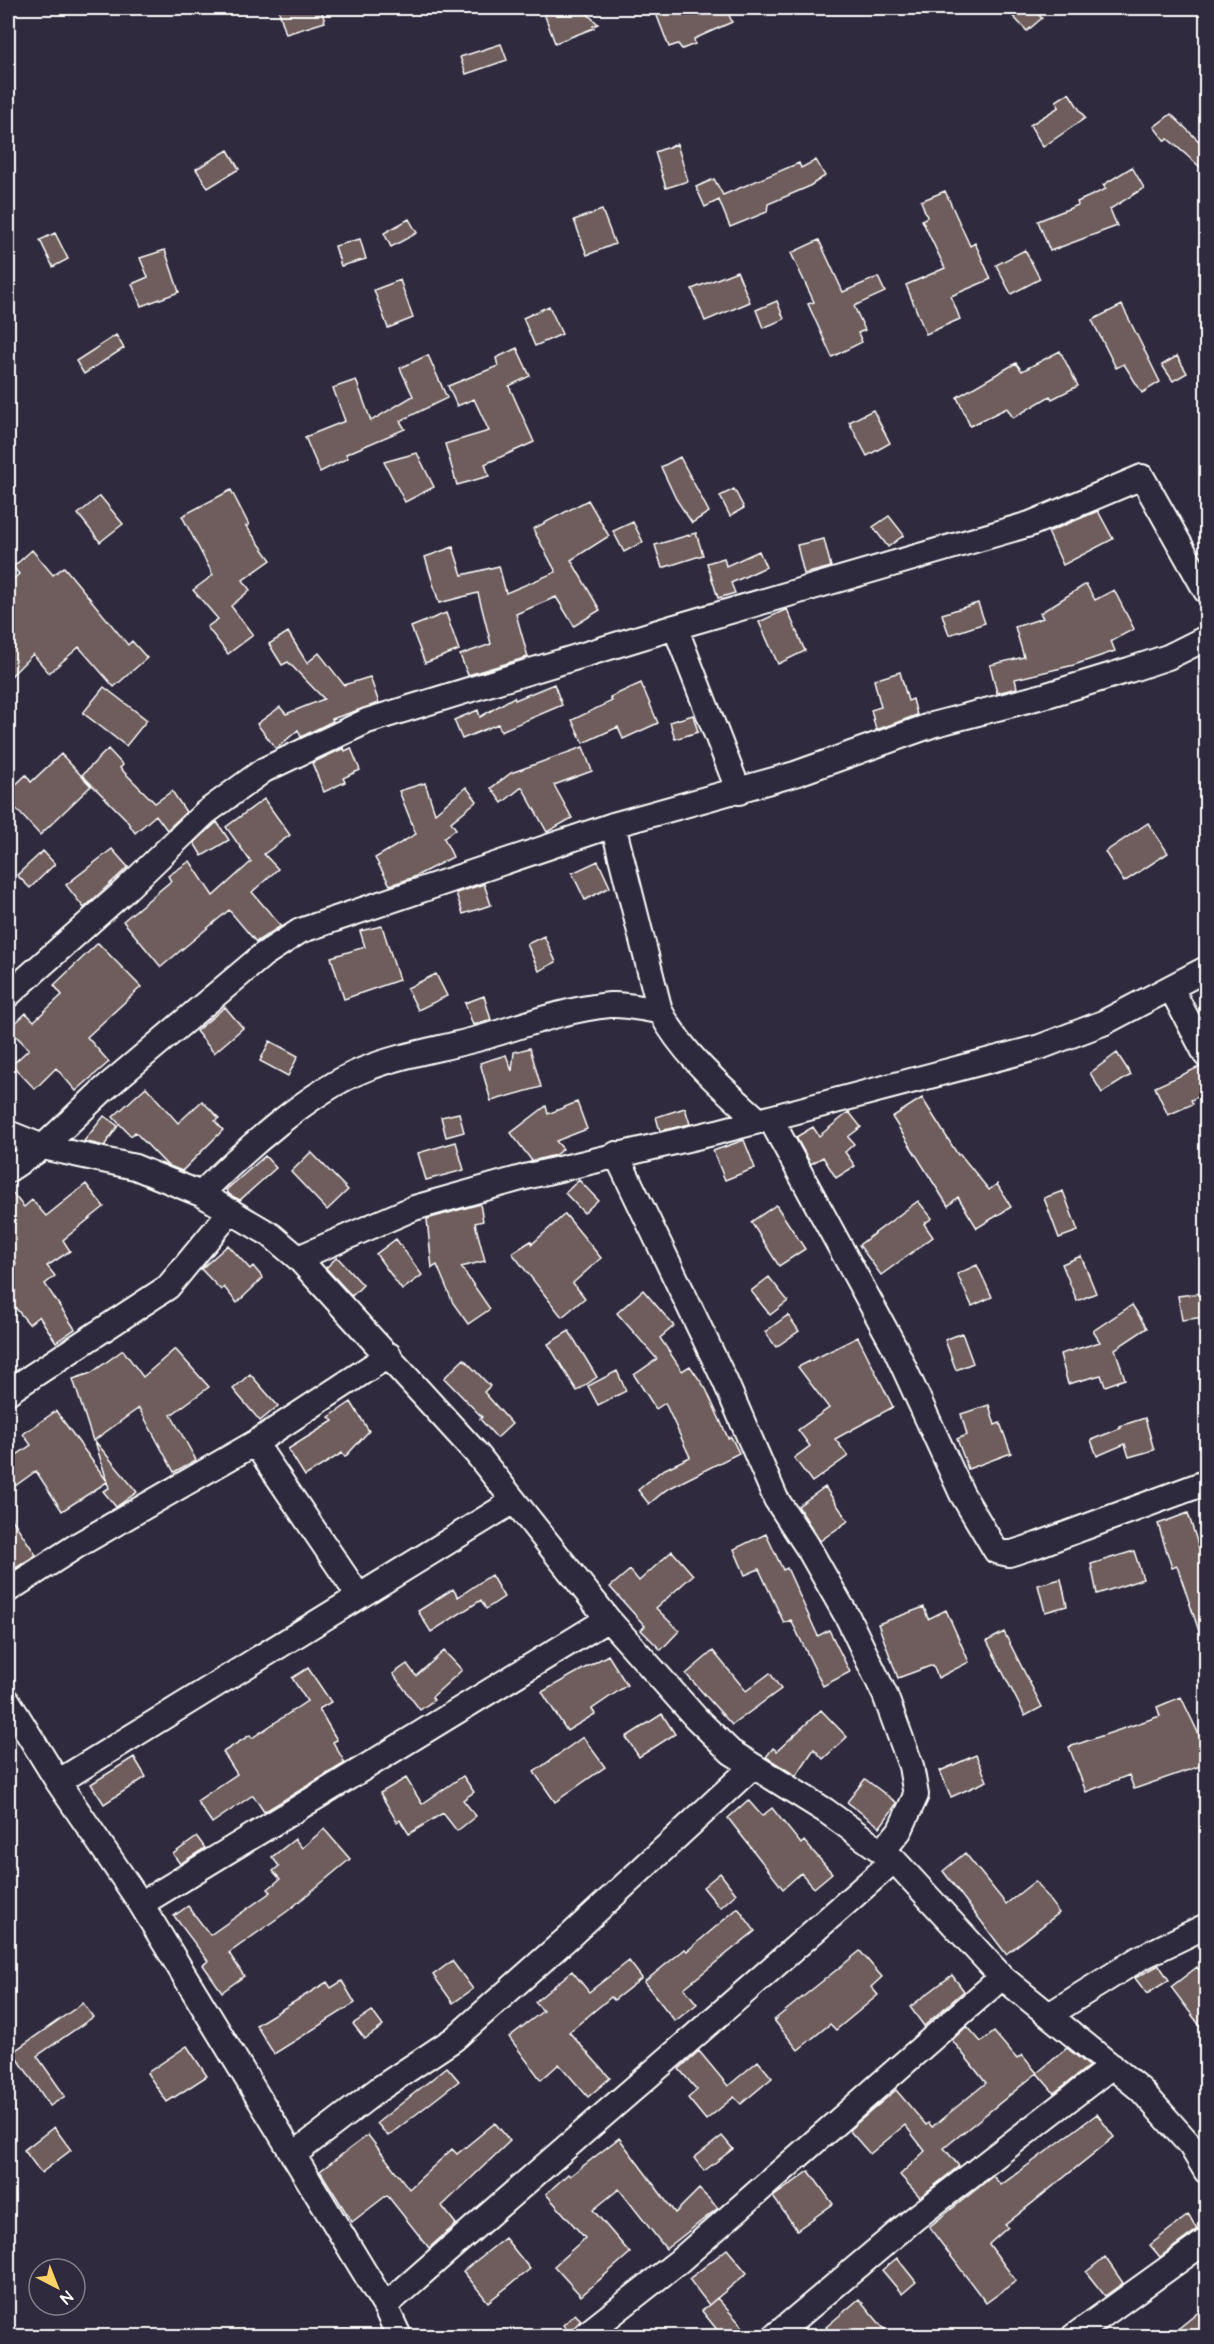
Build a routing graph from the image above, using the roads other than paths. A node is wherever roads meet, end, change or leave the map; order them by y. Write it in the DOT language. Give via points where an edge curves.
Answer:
graph roads {
  1 [pos="1206,591"];
  2 [pos="675,627"];
  3 [pos="1206,638"];
  4 [pos="739,792"];
  5 [pos="613,825"];
  6 [pos="1206,969"];
  7 [pos="1171,988"];
  8 [pos="8,995"];
  9 [pos="660,1011"];
  10 [pos="1206,1055"];
  11 [pos="765,1119"];
  12 [pos="8,1133"];
  13 [pos="43,1148"];
  14 [pos="616,1154"];
  15 [pos="8,1170"];
  16 [pos="201,1194"];
  17 [pos="231,1211"];
  18 [pos="298,1258"];
  19 [pos="389,1355"];
  20 [pos="8,1392"];
  21 [pos="255,1443"];
  22 [pos="1206,1486"];
  23 [pos="514,1502"];
  24 [pos="8,1590"];
  25 [pos="358,1595"];
  26 [pos="608,1619"];
  27 [pos="8,1701"];
  28 [pos="752,1767"];
  29 [pos="58,1782"];
  30 [pos="888,1855"];
  31 [pos="141,1904"];
  32 [pos="1206,1926"];
  33 [pos="1002,1977"];
  34 [pos="1049,2015"];
  35 [pos="1112,2066"];
  36 [pos="293,2155"];
  37 [pos="1206,2171"];
  38 [pos="1206,2241"];
  39 [pos="385,2306"];
  40 [pos="399,2337"];
  41 [pos="584,2337"];
  42 [pos="775,2337"];
  43 [pos="1074,2337"];
  1 -- 2 [label="street" via="1142,477 1030,524"];
  2 -- 4 [label="street"];
  2 -- 8 [label="street" via="367,721 264,770 205,813"];
  3 -- 4 [label="street" via="1129,670 932,725"];
  4 -- 5 [label="street"];
  5 -- 9 [label="street"];
  5 -- 13 [label="street" via="300,931 263,955 103,1090"];
  6 -- 7 [label="street"];
  7 -- 10 [label="street"];
  7 -- 11 [label="street" via="1103,1023 1040,1047"];
  9 -- 11 [label="street" via="692,1060"];
  9 -- 16 [label="street" via="612,1005 556,1014 363,1070 322,1092 231,1164"];
  11 -- 14 [label="street"];
  11 -- 22 [label="street" via="894,1347 962,1494 996,1551 1009,1554 1202,1484"];
  12 -- 13 [label="street"];
  13 -- 15 [label="street"];
  13 -- 16 [label="street" via="135,1167"];
  14 -- 18 [label="street" via="414,1208"];
  14 -- 30 [label="street" via="725,1381 776,1499 848,1618 885,1695 911,1766 916,1795"];
  16 -- 17 [label="street"];
  17 -- 18 [label="street" via="271,1235"];
  17 -- 20 [label="street" via="168,1287"];
  18 -- 19 [label="street"];
  19 -- 21 [label="street"];
  19 -- 23 [label="street"];
  21 -- 24 [label="street"];
  21 -- 25 [label="street"];
  23 -- 25 [label="street"];
  23 -- 26 [label="street"];
  25 -- 29 [label="street"];
  26 -- 28 [label="street" via="696,1718 730,1752"];
  26 -- 31 [label="street"];
  27 -- 29 [label="street"];
  28 -- 30 [label="street"];
  28 -- 36 [label="street" via="461,2033"];
  29 -- 31 [label="street"];
  30 -- 33 [label="street"];
  30 -- 39 [label="street" via="739,1999 642,2079"];
  31 -- 36 [label="street"];
  32 -- 34 [label="street" via="1140,1958"];
  33 -- 34 [label="street"];
  33 -- 41 [label="street" via="678,2262"];
  34 -- 35 [label="street"];
  35 -- 37 [label="street" via="1148,2098 1191,2146"];
  35 -- 42 [label="street" via="914,2219"];
  36 -- 39 [label="street"];
  38 -- 43 [label="street"];
  39 -- 40 [label="street"];
}
